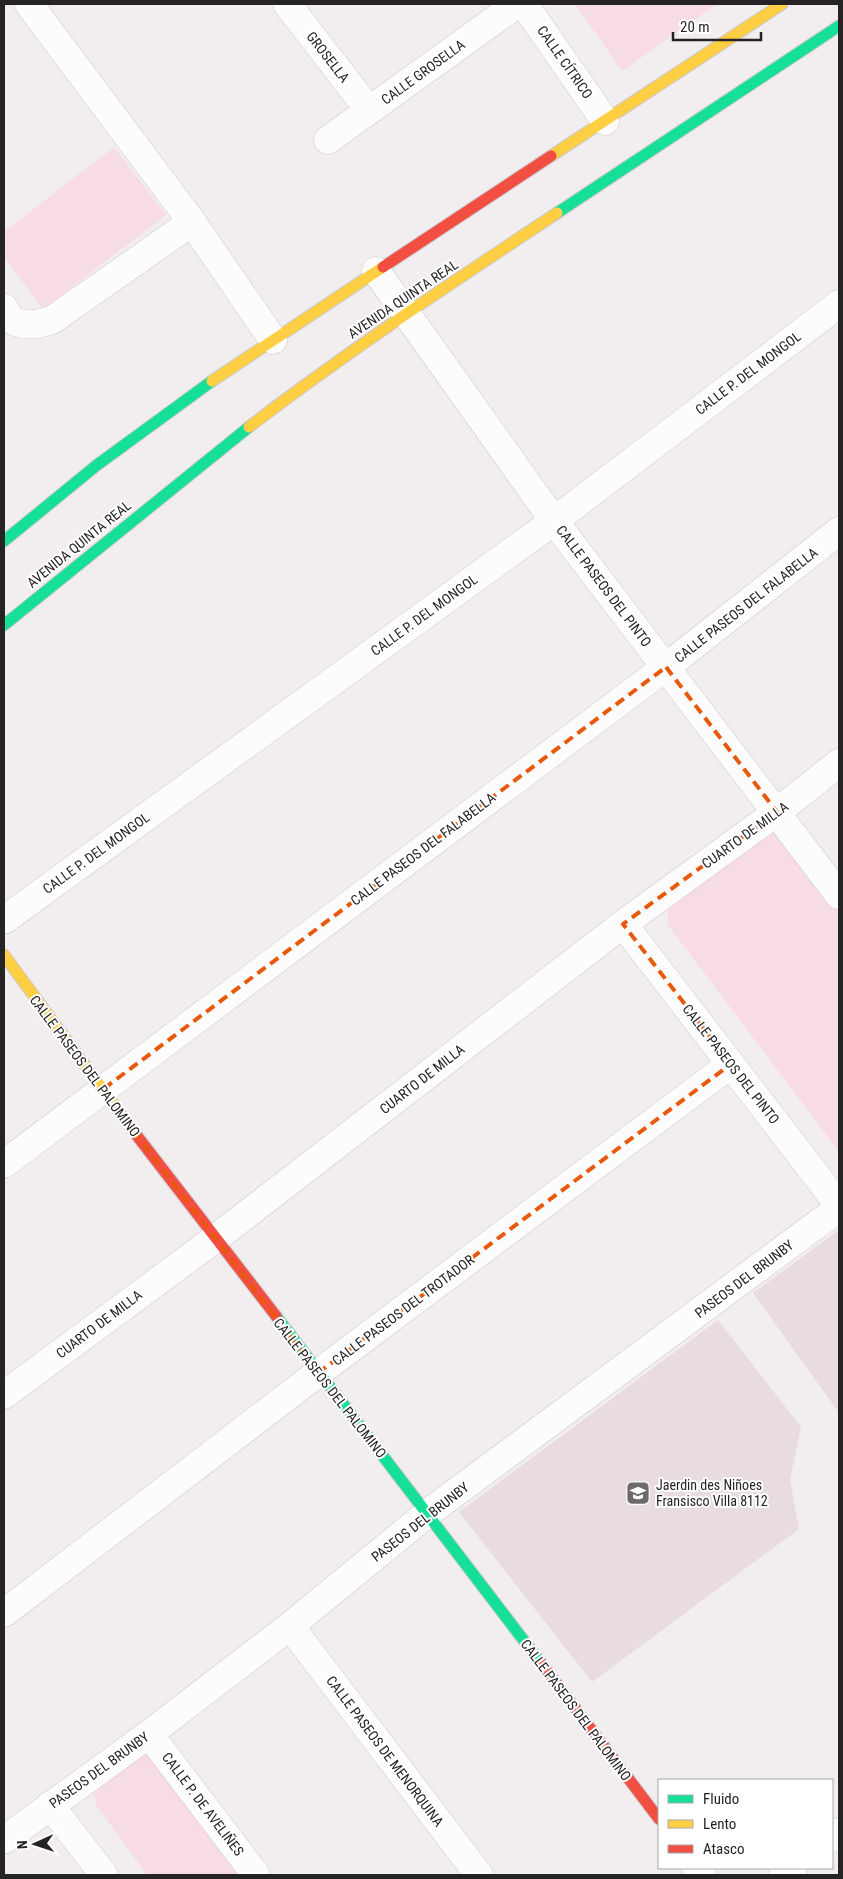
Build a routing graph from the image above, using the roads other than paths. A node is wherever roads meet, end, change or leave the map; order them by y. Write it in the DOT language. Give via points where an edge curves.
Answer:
graph roads {
  1 [pos="29,4"];
  2 [pos="287,4"];
  3 [pos="517,4"];
  4 [pos="524,4"];
  5 [pos="782,4"];
  6 [pos="839,26"];
  7 [pos="369,110"];
  8 [pos="605,121"];
  9 [pos="328,140"];
  10 [pos="192,222"];
  11 [pos="376,271"];
  12 [pos="839,304"];
  13 [pos="4,308"];
  14 [pos="407,313"];
  15 [pos="272,340"];
  16 [pos="554,521"];
  17 [pos="839,531"];
  18 [pos="9,534"];
  19 [pos="4,625"];
  20 [pos="666,667"];
  21 [pos="839,763"];
  22 [pos="776,812"];
  23 [pos="839,895"];
  24 [pos="4,920"];
  25 [pos="623,924"];
  26 [pos="4,955"];
  27 [pos="731,1064"];
  28 [pos="102,1090"];
  29 [pos="4,1164"];
  30 [pos="839,1207"];
  31 [pos="216,1238"];
  32 [pos="318,1373"];
  33 [pos="4,1395"];
  34 [pos="428,1513"];
  35 [pos="4,1613"];
  36 [pos="290,1626"];
  37 [pos="149,1734"];
  38 [pos="50,1805"];
  39 [pos="658,1818"];
  40 [pos="4,1840"];
  41 [pos="104,1875"];
  42 [pos="256,1875"];
  43 [pos="479,1875"];
  1 -- 10 [label="street"];
  2 -- 7 [label="street, GROSELLA"];
  3 -- 7 [label="street, CALLE GROSELLA"];
  4 -- 8 [label="street, CALLE CÍTRICO"];
  5 -- 8 [label="main road"];
  6 -- 14 [label="main road, AVENIDA QUINTA REAL"];
  7 -- 9 [label="street, CALLE GROSELLA"];
  8 -- 11 [label="main road"];
  10 -- 13 [label="street" via="52,320 25,324 11,319"];
  10 -- 15 [label="street"];
  11 -- 14 [label="street, CALLE PASEOS DEL PINTO"];
  11 -- 15 [label="main road"];
  12 -- 16 [label="street, CALLE P. DEL MONGOL"];
  14 -- 16 [label="street, CALLE PASEOS DEL PINTO"];
  14 -- 19 [label="main road, AVENIDA QUINTA REAL" via="244,430"];
  15 -- 18 [label="main road" via="117,449"];
  16 -- 20 [label="street, CALLE PASEOS DEL PINTO"];
  16 -- 24 [label="street, CALLE P. DEL MONGOL"];
  17 -- 20 [label="street, CALLE PASEOS DEL FALABELLA"];
  20 -- 22 [label="street, CALLE PASEOS DEL PINTO"];
  20 -- 28 [label="street, CALLE PASEOS DEL FALABELLA"];
  21 -- 22 [label="street, CUARTO DE MILLA"];
  22 -- 23 [label="street, CALLE PASEOS DEL PINTO"];
  22 -- 25 [label="street, CUARTO DE MILLA"];
  25 -- 27 [label="street, CALLE PASEOS DEL PINTO"];
  25 -- 31 [label="street, CUARTO DE MILLA"];
  26 -- 28 [label="main road, CALLE PASEOS DEL PALOMINO"];
  27 -- 30 [label="street, CALLE PASEOS DEL PINTO"];
  27 -- 32 [label="street, CALLE PASEOS DEL TROTADOR"];
  28 -- 29 [label="street, CALLE PASEOS DEL FALABELLA"];
  28 -- 31 [label="main road, CALLE PASEOS DEL PALOMINO"];
  30 -- 34 [label="street, PASEOS DEL BRUNBY"];
  31 -- 32 [label="main road, CALLE PASEOS DEL PALOMINO"];
  31 -- 33 [label="street, CUARTO DE MILLA"];
  32 -- 34 [label="main road, CALLE PASEOS DEL PALOMINO"];
  32 -- 35 [label="street, CALLE PASEOS DEL TROTADOR"];
  34 -- 36 [label="street, PASEOS DEL BRUNBY"];
  34 -- 39 [label="main road, CALLE PASEOS DEL PALOMINO"];
  36 -- 37 [label="street, PASEOS DEL BRUNBY"];
  36 -- 43 [label="street, CALLE PASEOS DE MENORQUINA"];
  37 -- 38 [label="street, PASEOS DEL BRUNBY"];
  37 -- 42 [label="street, CALLE P. DE AVELIÑES"];
  38 -- 40 [label="street, PASEOS DEL BRUNBY"];
  38 -- 41 [label="street"];
}
